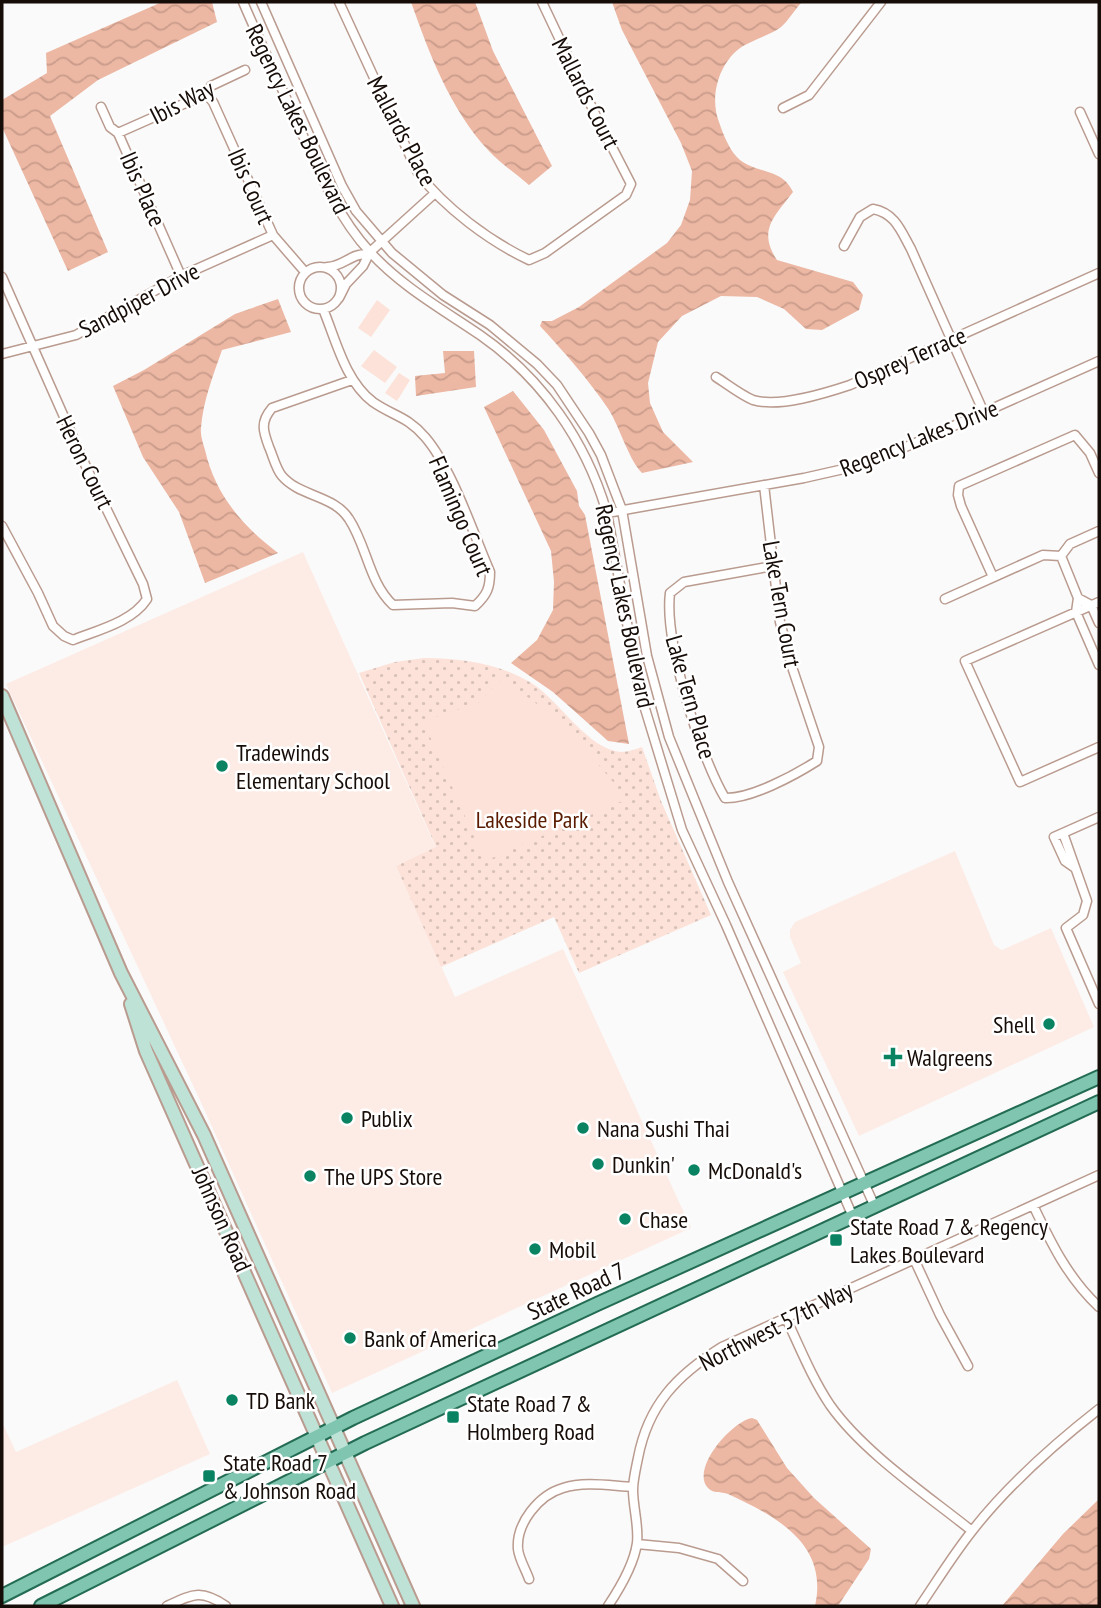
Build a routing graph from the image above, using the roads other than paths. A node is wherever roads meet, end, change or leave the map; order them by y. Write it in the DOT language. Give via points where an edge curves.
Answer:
graph roads {
  1 [pos="243,2"];
  2 [pos="261,2"];
  3 [pos="340,2"];
  4 [pos="542,2"];
  5 [pos="881,2"];
  6 [pos="245,71"];
  7 [pos="206,94"];
  8 [pos="101,107"];
  9 [pos="783,108"];
  10 [pos="1080,112"];
  11 [pos="118,133"];
  12 [pos="1099,154"];
  13 [pos="434,194"];
  14 [pos="273,235"];
  15 [pos="381,242"];
  16 [pos="844,246"];
  17 [pos="369,253"];
  18 [pos="529,260"];
  19 [pos="327,267"];
  20 [pos="305,272"];
  21 [pos="1099,273"];
  22 [pos="181,276"];
  23 [pos="2,277"];
  24 [pos="339,298"];
  25 [pos="323,309"];
  26 [pos="951,340"];
  27 [pos="33,347"];
  28 [pos="2,354"];
  29 [pos="1099,361"];
  30 [pos="716,377"];
  31 [pos="352,380"];
  32 [pos="984,413"];
  33 [pos="1099,473"];
  34 [pos="764,485"];
  35 [pos="622,510"];
  36 [pos="607,513"];
  37 [pos="2,526"];
  38 [pos="1099,531"];
  39 [pos="1061,556"];
  40 [pos="773,566"];
  41 [pos="993,577"];
  42 [pos="1079,598"];
  43 [pos="945,599"];
  44 [pos="1095,603"];
  45 [pos="1076,612"];
  46 [pos="1099,623"];
  47 [pos="1099,665"];
  48 [pos="3,703"];
  49 [pos="1099,747"];
  50 [pos="725,798"];
  51 [pos="1099,817"];
  52 [pos="121,973"];
  53 [pos="1099,1004"];
  54 [pos="146,1051"];
  55 [pos="1099,1076"];
  56 [pos="1099,1102"];
  57 [pos="193,1112"];
  58 [pos="1099,1175"];
  59 [pos="864,1183"];
  60 [pos="843,1193"];
  61 [pos="1033,1205"];
  62 [pos="875,1207"];
  63 [pos="853,1217"];
  64 [pos="915,1259"];
  65 [pos="1099,1307"];
  66 [pos="786,1318"];
  67 [pos="968,1366"];
  68 [pos="1099,1409"];
  69 [pos="335,1428"];
  70 [pos="318,1436"];
  71 [pos="345,1454"];
  72 [pos="329,1461"];
  73 [pos="633,1487"];
  74 [pos="972,1531"];
  75 [pos="637,1544"];
  76 [pos="529,1579"];
  77 [pos="743,1581"];
  78 [pos="2,1596"];
  79 [pos="41,1606"];
  80 [pos="167,1606"];
  81 [pos="226,1606"];
  82 [pos="392,1606"];
  83 [pos="413,1606"];
  84 [pos="608,1606"];
  85 [pos="920,1606"];
  1 -- 17 [label="street, Regency Lakes Boulevard" via="327,188"];
  2 -- 15 [label="street, Regency Lakes Boulevard" via="342,186"];
  3 -- 13 [label="street, Mallards Place" via="418,173"];
  4 -- 18 [label="street, Mallards Court" via="631,184 626,195"];
  5 -- 9 [label="street" via="809,95"];
  6 -- 7 [label="street, Ibis Way" via="211,86"];
  7 -- 11 [label="street, Ibis Way"];
  7 -- 14 [label="street, Ibis Court"];
  8 -- 11 [label="street, Ibis Place"];
  10 -- 12 [label="street"];
  11 -- 22 [label="street, Ibis Place"];
  13 -- 15 [label="street"];
  13 -- 18 [label="street, Mallards Place"];
  14 -- 20 [label="street, Ibis Court"];
  14 -- 22 [label="street, Sandpiper Drive"];
  15 -- 17 [label="street"];
  15 -- 35 [label="street, Regency Lakes Boulevard" via="423,280 516,345 557,385 589,433"];
  16 -- 26 [label="street" via="860,217 873,209 884,211 911,249"];
  17 -- 19 [label="street"];
  17 -- 24 [label="street"];
  17 -- 36 [label="street, Regency Lakes Boulevard" via="404,284 507,355 533,381 571,430"];
  19 -- 20 [label="street"];
  19 -- 24 [label="street" via="338,276"];
  20 -- 25 [label="street" via="299,284 300,297 310,307"];
  21 -- 26 [label="street, Osprey Terrace"];
  22 -- 27 [label="street, Sandpiper Drive" via="76,335"];
  23 -- 27 [label="street, Heron Court"];
  24 -- 25 [label="street"];
  25 -- 31 [label="street, Flamingo Court"];
  26 -- 30 [label="street, Osprey Terrace" via="820,395 754,400"];
  26 -- 32 [label="street"];
  27 -- 28 [label="street, Sandpiper Drive"];
  27 -- 37 [label="street, Heron Court" via="147,599 139,611 104,628 73,640 64,636 53,626"];
  29 -- 32 [label="street, Regency Lakes Drive"];
  31 -- 31 [label="street, Flamingo Court" via="272,408 265,416 262,429 280,475 340,508 350,520 382,595 393,605 475,606 490,586 489,572 440,458 407,419 373,402"];
  32 -- 34 [label="street, Regency Lakes Drive" via="857,466"];
  33 -- 41 [label="street" via="1075,435 959,486 961,506"];
  34 -- 35 [label="street, Regency Lakes Drive"];
  34 -- 40 [label="street, Lake Tern Court"];
  35 -- 36 [label="street, Regency Lakes Drive"];
  35 -- 59 [label="street, Regency Lakes Boulevard" via="647,656 669,737 728,882"];
  36 -- 60 [label="street, Regency Lakes Boulevard" via="639,689 682,830"];
  38 -- 39 [label="street" via="1069,544"];
  39 -- 41 [label="street" via="1043,555"];
  39 -- 42 [label="street"];
  40 -- 50 [label="street, Lake Tern Court" via="780,622 819,747 817,761 740,798"];
  40 -- 50 [label="street, Lake Tern Place" via="684,582 670,593 676,657 688,703"];
  41 -- 43 [label="street"];
  42 -- 44 [label="street"];
  42 -- 45 [label="street"];
  44 -- 45 [label="street"];
  44 -- 46 [label="street"];
  45 -- 47 [label="street"];
  45 -- 49 [label="street" via="965,661 1020,782"];
  48 -- 52 [label="street, Johnson Road"];
  51 -- 53 [label="street" via="1059,835 1065,860 1075,868 1087,901 1083,915 1066,928"];
  52 -- 54 [label="street, Johnson Road"];
  52 -- 57 [label="street, Johnson Road"];
  54 -- 57 [label="street" via="158,1058 183,1106"];
  54 -- 70 [label="street, Johnson Road"];
  55 -- 59 [label="main road, State Road 7"];
  56 -- 62 [label="main road, State Road 7"];
  57 -- 69 [label="street, Johnson Road"];
  58 -- 61 [label="street, Northwest 57th Way"];
  59 -- 60 [label="main road, State Road 7"];
  59 -- 62 [label="street, Regency Lakes Boulevard"];
  60 -- 63 [label="street, Regency Lakes Boulevard"];
  60 -- 69 [label="main road, State Road 7"];
  61 -- 64 [label="street, Northwest 57th Way"];
  61 -- 65 [label="street" via="1072,1278"];
  62 -- 63 [label="main road, State Road 7"];
  63 -- 71 [label="main road, State Road 7"];
  64 -- 66 [label="street, Northwest 57th Way"];
  64 -- 67 [label="street"];
  66 -- 73 [label="street, Northwest 57th Way" via="714,1352 673,1384 655,1408 642,1438"];
  66 -- 74 [label="street" via="812,1376 832,1407 884,1460"];
  68 -- 74 [label="street" via="1013,1485"];
  69 -- 70 [label="main road, State Road 7"];
  69 -- 71 [label="street, Johnson Road"];
  70 -- 72 [label="street, Johnson Road"];
  70 -- 78 [label="main road, State Road 7"];
  71 -- 72 [label="main road, State Road 7"];
  71 -- 83 [label="street, Johnson Road"];
  72 -- 79 [label="main road, State Road 7"];
  72 -- 82 [label="street, Johnson Road"];
  73 -- 75 [label="street, Northwest 57th Way"];
  73 -- 76 [label="street" via="587,1484 562,1488 541,1500 525,1519 518,1537 518,1552"];
  74 -- 85 [label="street"];
  75 -- 77 [label="street" via="680,1548 718,1559"];
  75 -- 84 [label="street, Northwest 57th Way" via="622,1585"];
  80 -- 81 [label="street" via="206,1594"];
}
